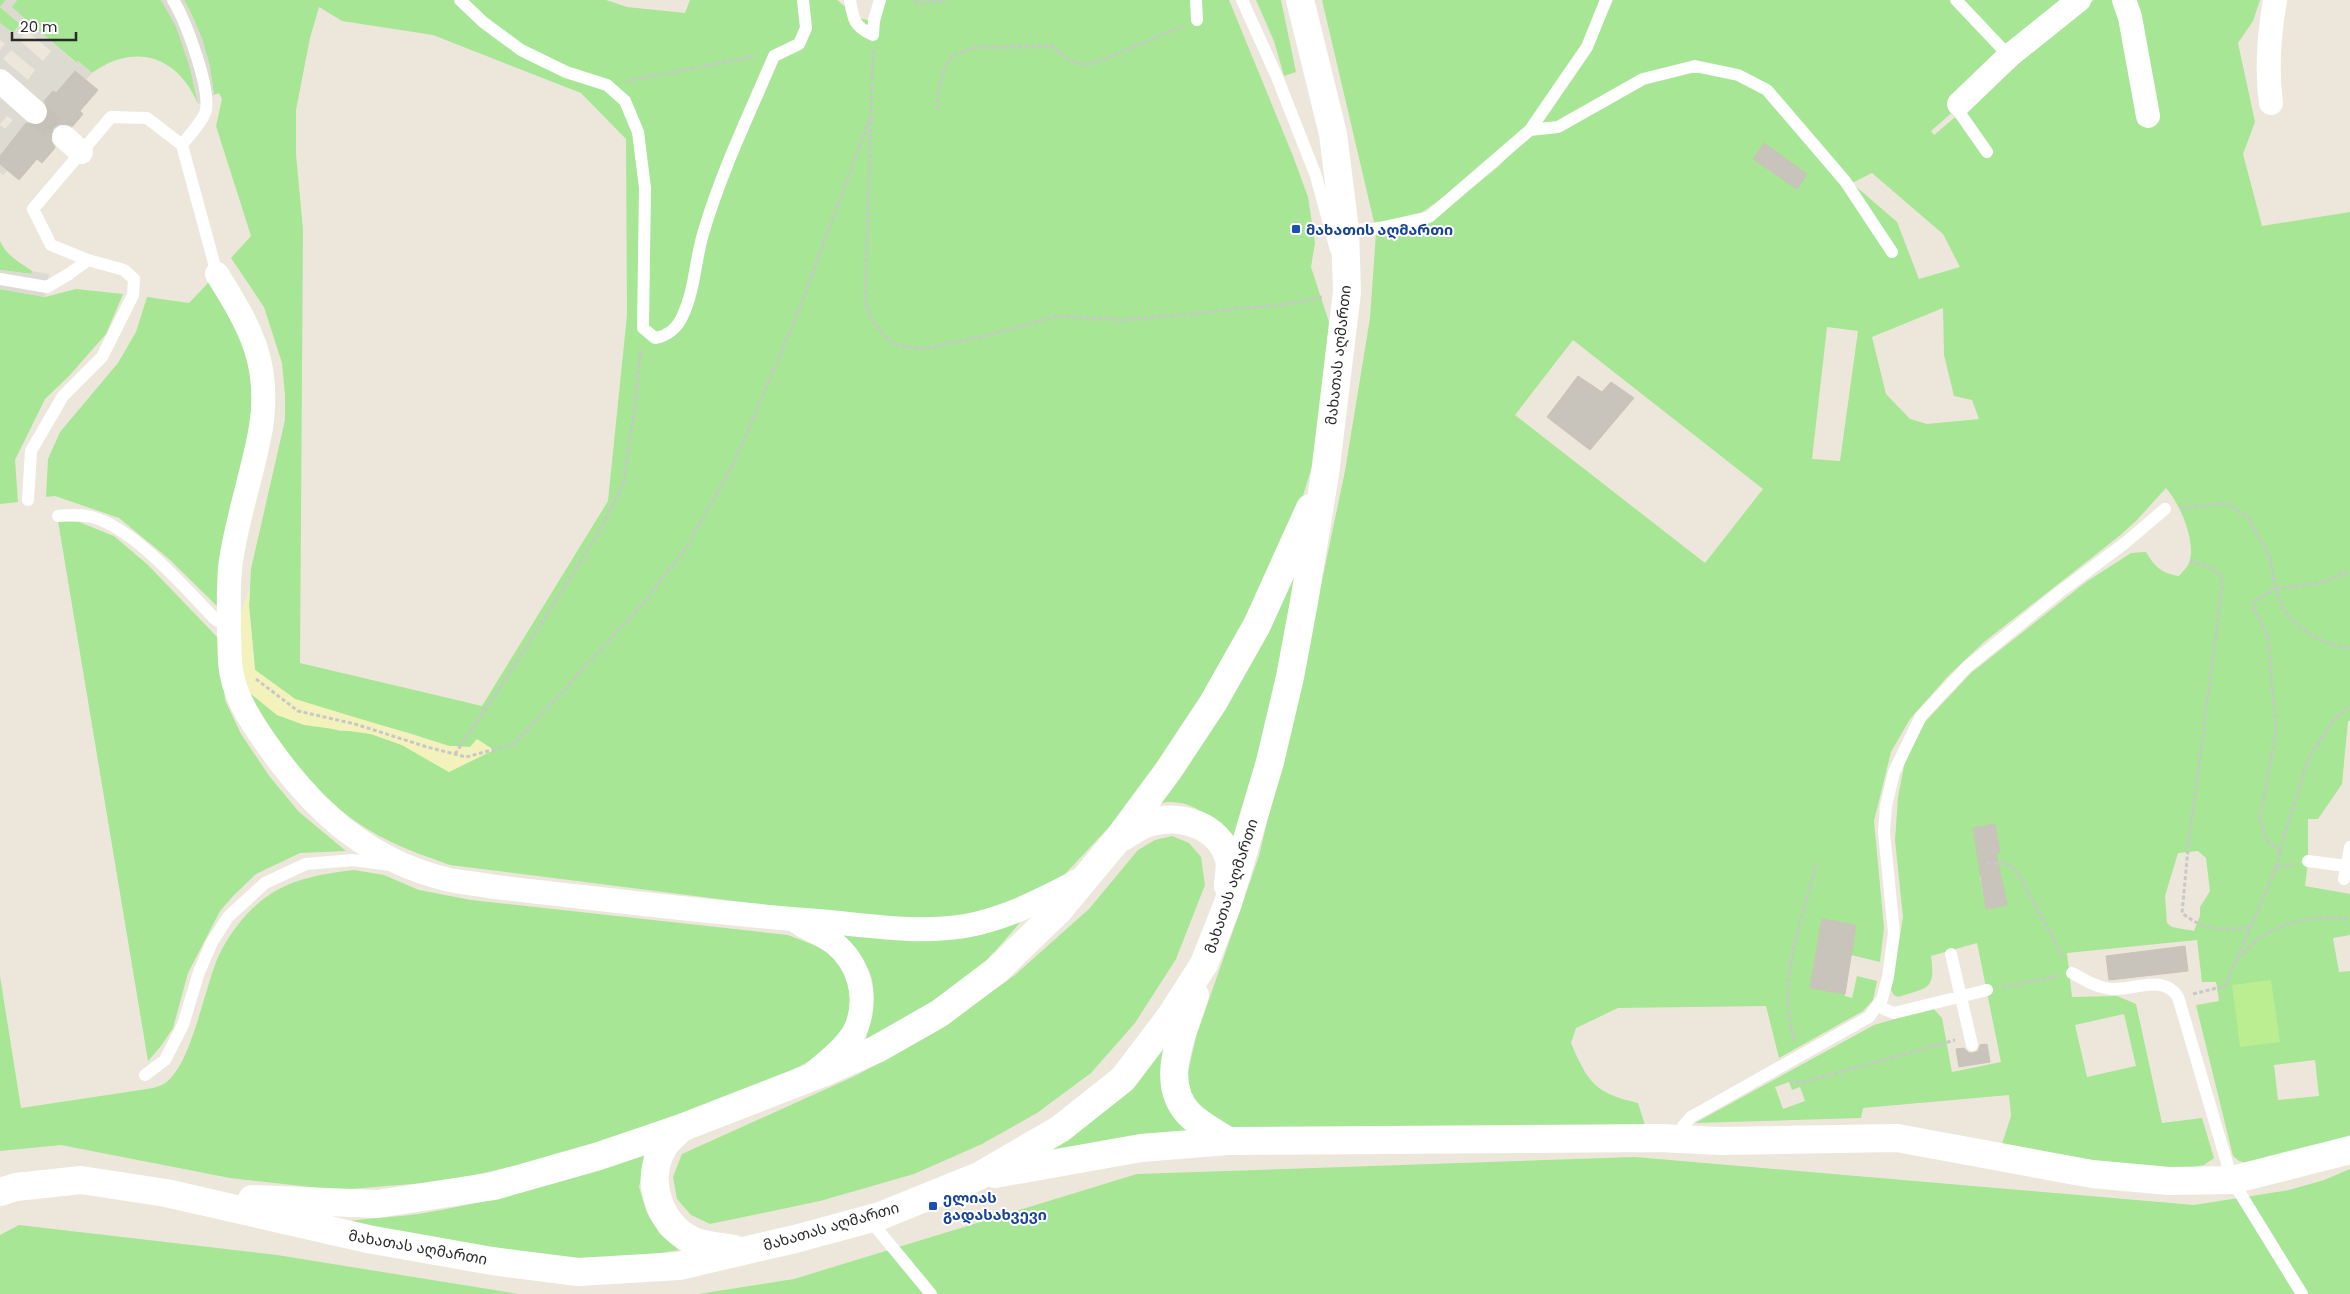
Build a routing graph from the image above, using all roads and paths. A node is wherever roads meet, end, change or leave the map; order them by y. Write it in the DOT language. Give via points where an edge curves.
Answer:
graph roads {
  1 [pos="173,0"];
  2 [pos="460,0"];
  3 [pos="803,0"];
  4 [pos="850,0"];
  5 [pos="880,0"];
  6 [pos="914,0"];
  7 [pos="947,0"];
  8 [pos="1196,0"];
  9 [pos="1242,0"];
  10 [pos="1300,0"];
  11 [pos="1606,0"];
  12 [pos="1956,0"];
  13 [pos="2079,0"];
  14 [pos="2124,0"];
  15 [pos="2275,0"];
  16 [pos="1197,20"];
  17 [pos="873,35"];
  18 [pos="774,56"];
  19 [pos="2009,56"];
  20 [pos="0,81"];
  21 [pos="607,85"];
  22 [pos="2271,103"];
  23 [pos="1959,104"];
  24 [pos="938,109"];
  25 [pos="36,112"];
  26 [pos="871,115"];
  27 [pos="2148,116"];
  28 [pos="1530,130"];
  29 [pos="182,145"];
  30 [pos="1987,152"];
  31 [pos="1345,230"];
  32 [pos="1892,252"];
  33 [pos="88,260"];
  34 [pos="217,274"];
  35 [pos="0,279"];
  36 [pos="1347,292"];
  37 [pos="643,328"];
  38 [pos="1324,474"];
  39 [pos="28,500"];
  40 [pos="2165,509"];
  41 [pos="58,516"];
  42 [pos="2190,561"];
  43 [pos="2350,571"];
  44 [pos="2275,588"];
  45 [pos="230,628"];
  46 [pos="2350,648"];
  47 [pos="230,663"];
  48 [pos="2350,705"];
  49 [pos="455,754"];
  50 [pos="1117,840"];
  51 [pos="2350,846"];
  52 [pos="2280,852"];
  53 [pos="2308,861"];
  54 [pos="1817,862"];
  55 [pos="1986,863"];
  56 [pos="410,867"];
  57 [pos="2276,868"];
  58 [pos="1086,877"];
  59 [pos="1228,903"];
  60 [pos="791,919"];
  61 [pos="2350,920"];
  62 [pos="2251,927"];
  63 [pos="1951,954"];
  64 [pos="2238,957"];
  65 [pos="1204,964"];
  66 [pos="2072,973"];
  67 [pos="1987,990"];
  68 [pos="1960,996"];
  69 [pos="2178,997"];
  70 [pos="1879,1005"];
  71 [pos="1971,1040"];
  72 [pos="1802,1055"];
  73 [pos="1780,1067"];
  74 [pos="145,1075"];
  75 [pos="805,1080"];
  76 [pos="681,1128"];
  77 [pos="1665,1134"];
  78 [pos="1228,1141"];
  79 [pos="2350,1150"];
  80 [pos="979,1176"];
  81 [pos="2232,1180"];
  82 [pos="0,1192"];
  83 [pos="166,1193"];
  84 [pos="869,1219"];
  85 [pos="740,1250"];
  86 [pos="931,1294"];
  87 [pos="2302,1294"];
  1 -- 29 [label="lane" via="195,51 206,100 206,112"];
  2 -- 21 [label="lane" via="521,50 566,72"];
  3 -- 18 [label="lane" via="806,28 799,44"];
  4 -- 17 [label="lane" via="853,18 862,30"];
  5 -- 17 [label="lane"];
  6 -- 7 [label="path" via="921,4"];
  8 -- 16 [label="lane"];
  9 -- 36 [label="lane" via="1316,176"];
  10 -- 31 [label="main road, მახათას აღმართი" via="1333,134"];
  11 -- 28 [label="lane" via="1587,47"];
  12 -- 19 [label="lane"];
  13 -- 19 [label="street"];
  14 -- 27 [label="street"];
  15 -- 22 [label="street" via="2267,79"];
  16 -- 24 [label="path" via="1096,63 1081,66 1052,46 972,48 951,57 944,69"];
  17 -- 26 [label="path"];
  18 -- 21 [label="path" via="751,56"];
  18 -- 37 [label="lane" via="731,153 703,234 683,316 676,327 663,336 655,338"];
  19 -- 23 [label="street"];
  20 -- 25 [label="street"];
  21 -- 37 [label="lane" via="624,101 638,132 645,188"];
  23 -- 30 [label="lane" via="1959,112"];
  26 -- 36 [label="path" via="864,303 875,325 893,344 923,348 985,336 1057,316 1126,320 1296,303"];
  26 -- 49 [label="path" via="799,310 736,459 686,548 640,607 514,744 466,757"];
  28 -- 31 [label="lane" via="1429,217 1375,229"];
  28 -- 32 [label="lane" via="1558,127 1642,79 1695,66 1738,75 1767,90 1845,181"];
  29 -- 33 [label="lane" via="147,118 110,117 72,145 33,209 50,245"];
  29 -- 34 [label="lane"];
  31 -- 36 [label="main road, მახათას აღმართი"];
  33 -- 35 [label="lane" via="47,287"];
  33 -- 39 [label="lane" via="124,270 134,279 133,295 102,356 63,396 32,451"];
  34 -- 45 [label="street" via="252,334 264,382 261,428 231,562"];
  36 -- 38 [label="main road, მახათას აღმართი"];
  37 -- 49 [label="path" via="622,484 598,534"];
  38 -- 50 [label="main road, მახათას აღმართი" via="1257,626 1213,703"];
  38 -- 59 [label="main road, მახათას აღმართი" via="1290,677 1270,762"];
  40 -- 44 [label="path" via="2226,503 2250,518 2270,557"];
  40 -- 70 [label="lane" via="1967,667 1921,716 1894,772 1886,806 1884,832 1894,932 1888,977"];
  41 -- 45 [label="lane" via="93,517 132,539 215,619"];
  42 -- 62 [label="path" via="2210,567 2220,576 2222,587 2182,913 2196,924 2220,930"];
  43 -- 44 [label="path" via="2301,586"];
  44 -- 46 [label="path" via="2284,610 2313,637"];
  44 -- 52 [label="path" via="2255,601 2253,607 2268,636 2276,731 2260,819 2266,840"];
  45 -- 47 [label="street"];
  47 -- 49 [label="path" via="242,665 298,711 355,724"];
  47 -- 56 [label="street" via="238,696 254,727 316,807 357,840"];
  48 -- 52 [label="path" via="2333,722 2309,757"];
  50 -- 58 [label="main road, მახათას აღმართი"];
  50 -- 59 [label="main road" via="1148,823 1173,819 1196,824 1215,835 1229,860"];
  51 -- 53 [label="lane" via="2345,873"];
  52 -- 57 [label="path"];
  53 -- 57 [label="path"];
  54 -- 72 [label="path" via="1792,958 1788,1003 1793,1035"];
  55 -- 66 [label="path" via="2004,863 2016,870"];
  56 -- 60 [label="street" via="449,879 495,887"];
  56 -- 74 [label="lane" via="353,860 306,864 265,883 228,917 212,942 183,1025 165,1060"];
  57 -- 62 [label="path"];
  58 -- 60 [label="street" via="1026,908 964,926 897,928"];
  58 -- 75 [label="main road, მახათას აღმართი" via="1059,910 997,970 940,1013 877,1050"];
  59 -- 65 [label="main road, მახათას აღმართი"];
  60 -- 75 [label="street" via="834,943 855,967 863,997 856,1027 839,1051"];
  61 -- 64 [label="path" via="2316,917 2278,927 2256,940"];
  62 -- 64 [label="path"];
  63 -- 68 [label="lane"];
  64 -- 69 [label="path" via="2225,986"];
  65 -- 78 [label="main road" via="1175,1057 1174,1080 1179,1098 1190,1115"];
  65 -- 80 [label="main road, მახათას აღმართი" via="1170,1017 1123,1079 1060,1129"];
  66 -- 67 [label="path"];
  66 -- 69 [label="lane" via="2097,986 2114,989 2161,984 2173,989"];
  67 -- 68 [label="lane"];
  68 -- 70 [label="lane" via="1894,1013"];
  68 -- 71 [label="lane"];
  69 -- 81 [label="lane"];
  70 -- 72 [label="lane" via="1869,1017"];
  71 -- 73 [label="path" via="1800,1083 1785,1079"];
  72 -- 73 [label="lane"];
  73 -- 77 [label="lane"];
  75 -- 76 [label="main road, მახათას აღმართი"];
  76 -- 83 [label="main road, მახათას აღმართი" via="494,1186 377,1204"];
  76 -- 85 [label="main road" via="663,1147 654,1175 658,1205 674,1228 698,1242"];
  77 -- 78 [label="main road"];
  77 -- 81 [label="main road" via="1720,1141 1897,1138 2092,1174 2169,1181"];
  78 -- 80 [label="main road" via="1141,1148"];
  79 -- 81 [label="main road"];
  80 -- 84 [label="main road, მახათას აღმართი"];
  81 -- 87 [label="lane"];
  82 -- 83 [label="main road, მახათას აღმართი" via="16,1186 81,1180"];
  83 -- 85 [label="main road, მახათას აღმართი" via="368,1239 578,1272 679,1266"];
  84 -- 85 [label="main road, მახათას აღმართი"];
  84 -- 86 [label="lane"];
}
